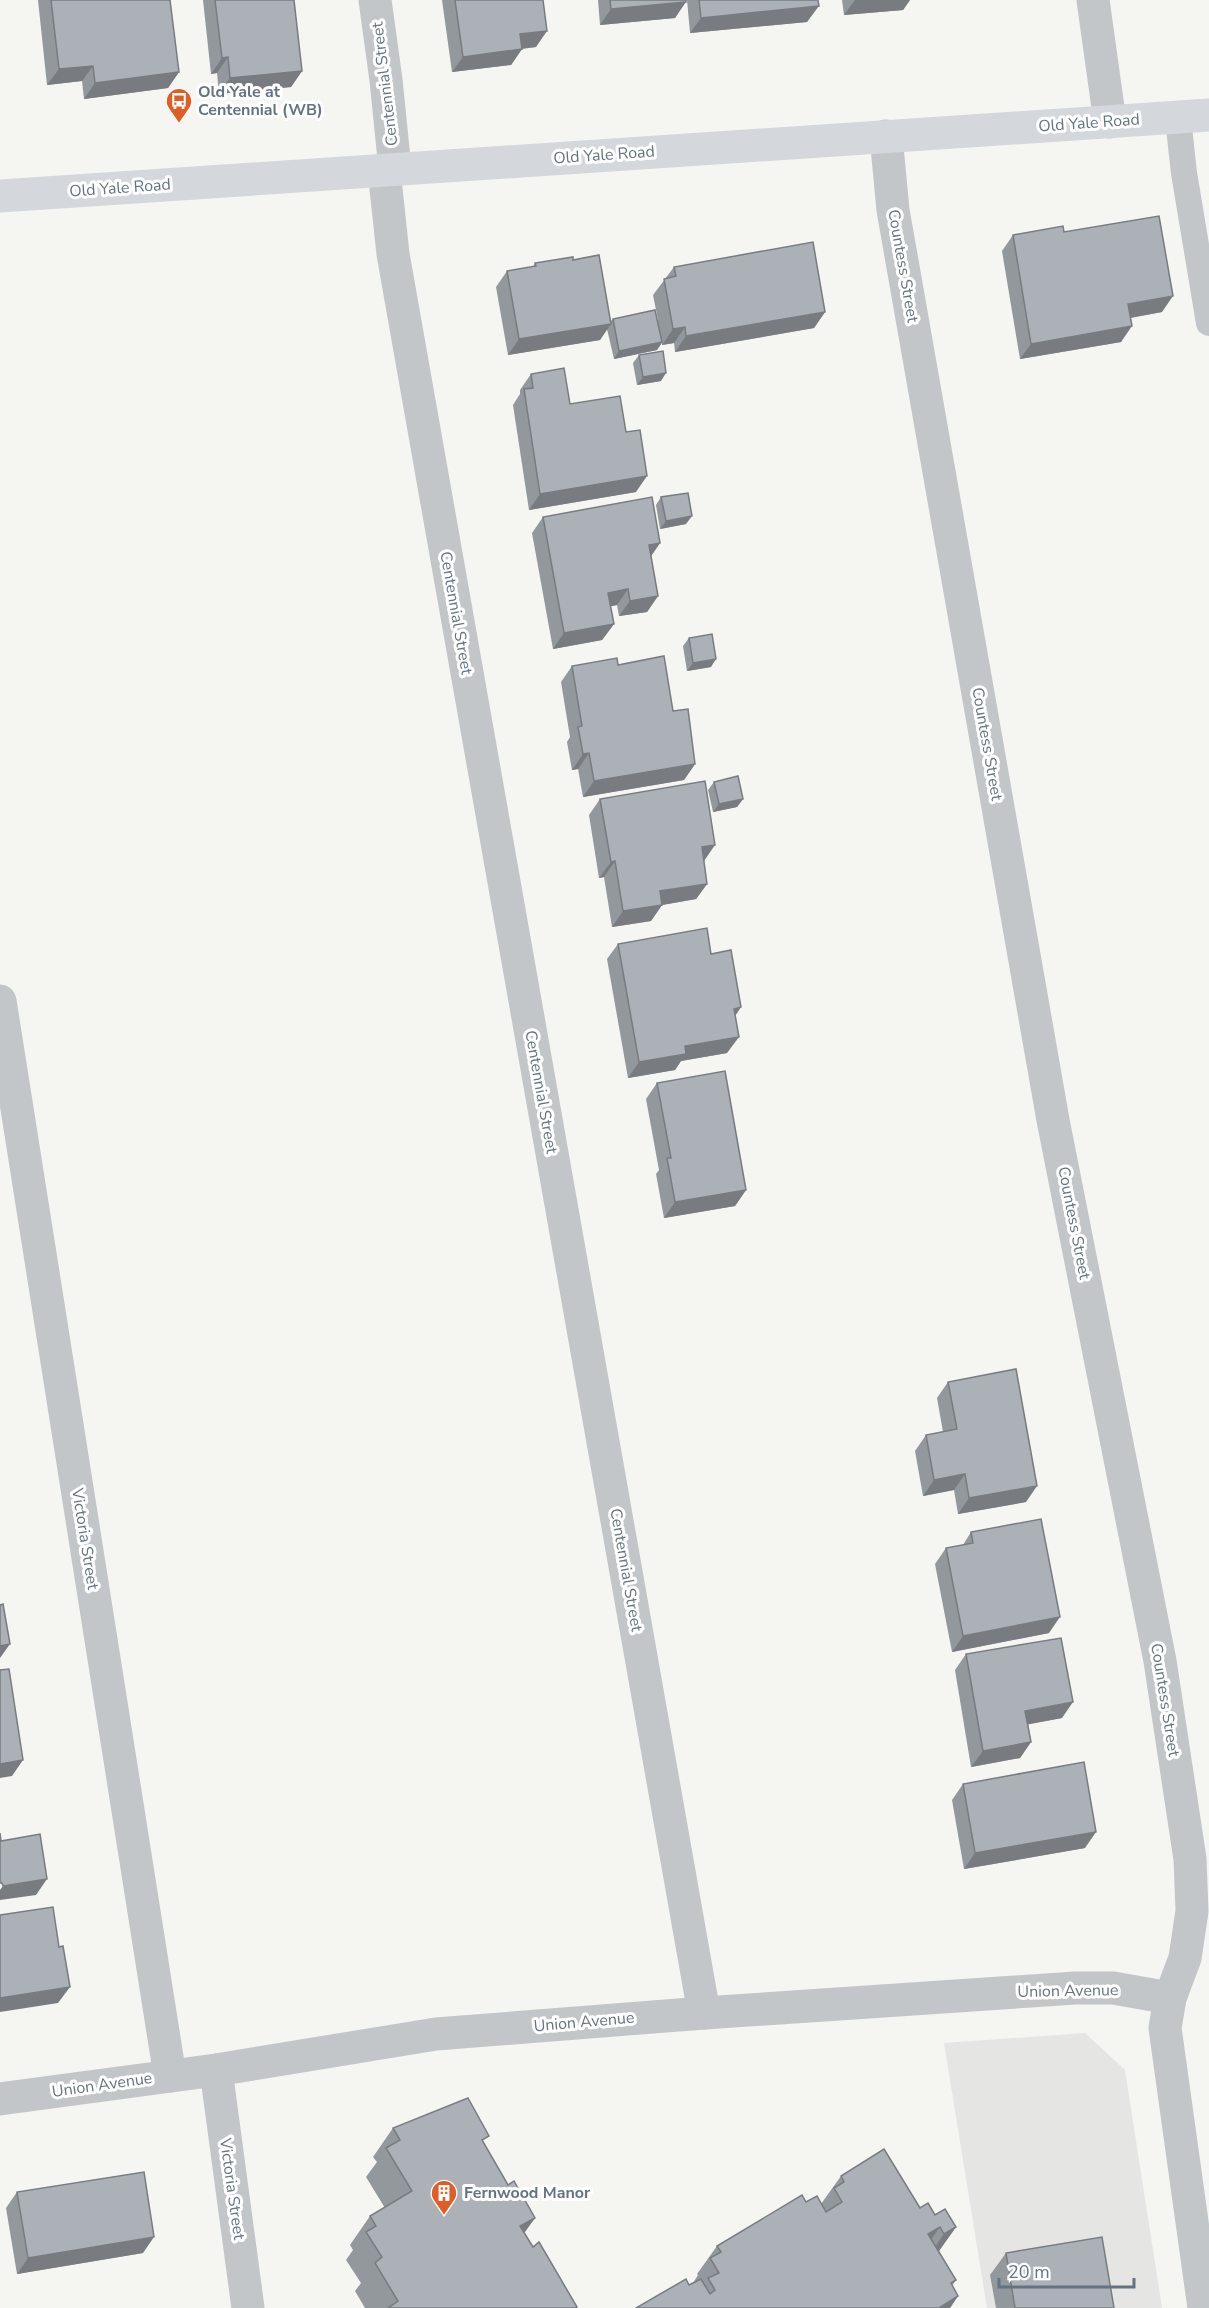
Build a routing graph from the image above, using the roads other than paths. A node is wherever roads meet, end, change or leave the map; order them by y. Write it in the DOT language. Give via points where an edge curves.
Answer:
graph roads {
  1 [pos="375,0"];
  2 [pos="1094,0"];
  3 [pos="1194,116"];
  4 [pos="1110,122"];
  5 [pos="886,136"];
  6 [pos="389,169"];
  7 [pos="0,196"];
  8 [pos="1209,323"];
  9 [pos="0,1001"];
  10 [pos="1170,1998"];
  11 [pos="704,2013"];
  12 [pos="216,2070"];
  13 [pos="170,2076"];
  14 [pos="0,2099"];
  15 [pos="249,2308"];
  16 [pos="1204,2308"];
  1 -- 6 [label="street, Centennial Street" via="386,80"];
  2 -- 4 [label="street"];
  3 -- 4 [label="street, Old Yale Road"];
  3 -- 8 [label="lane" via="1184,173"];
  4 -- 5 [label="street, Old Yale Road"];
  5 -- 6 [label="street, Old Yale Road"];
  5 -- 10 [label="street, Countess Street" via="893,210 1053,1120 1160,1660 1190,1859 1191,1911 1185,1958"];
  6 -- 7 [label="street, Old Yale Road"];
  6 -- 11 [label="street, Centennial Street" via="393,254"];
  9 -- 13 [label="street, Victoria Street"];
  10 -- 11 [label="street, Union Avenue" via="1113,1988 1075,1988"];
  10 -- 16 [label="street, Countess Street" via="1165,2028 1168,2064"];
  11 -- 12 [label="street, Union Avenue" via="436,2034"];
  12 -- 13 [label="street, Union Avenue"];
  12 -- 15 [label="street, Victoria Street"];
  13 -- 14 [label="street, Union Avenue"];
}
